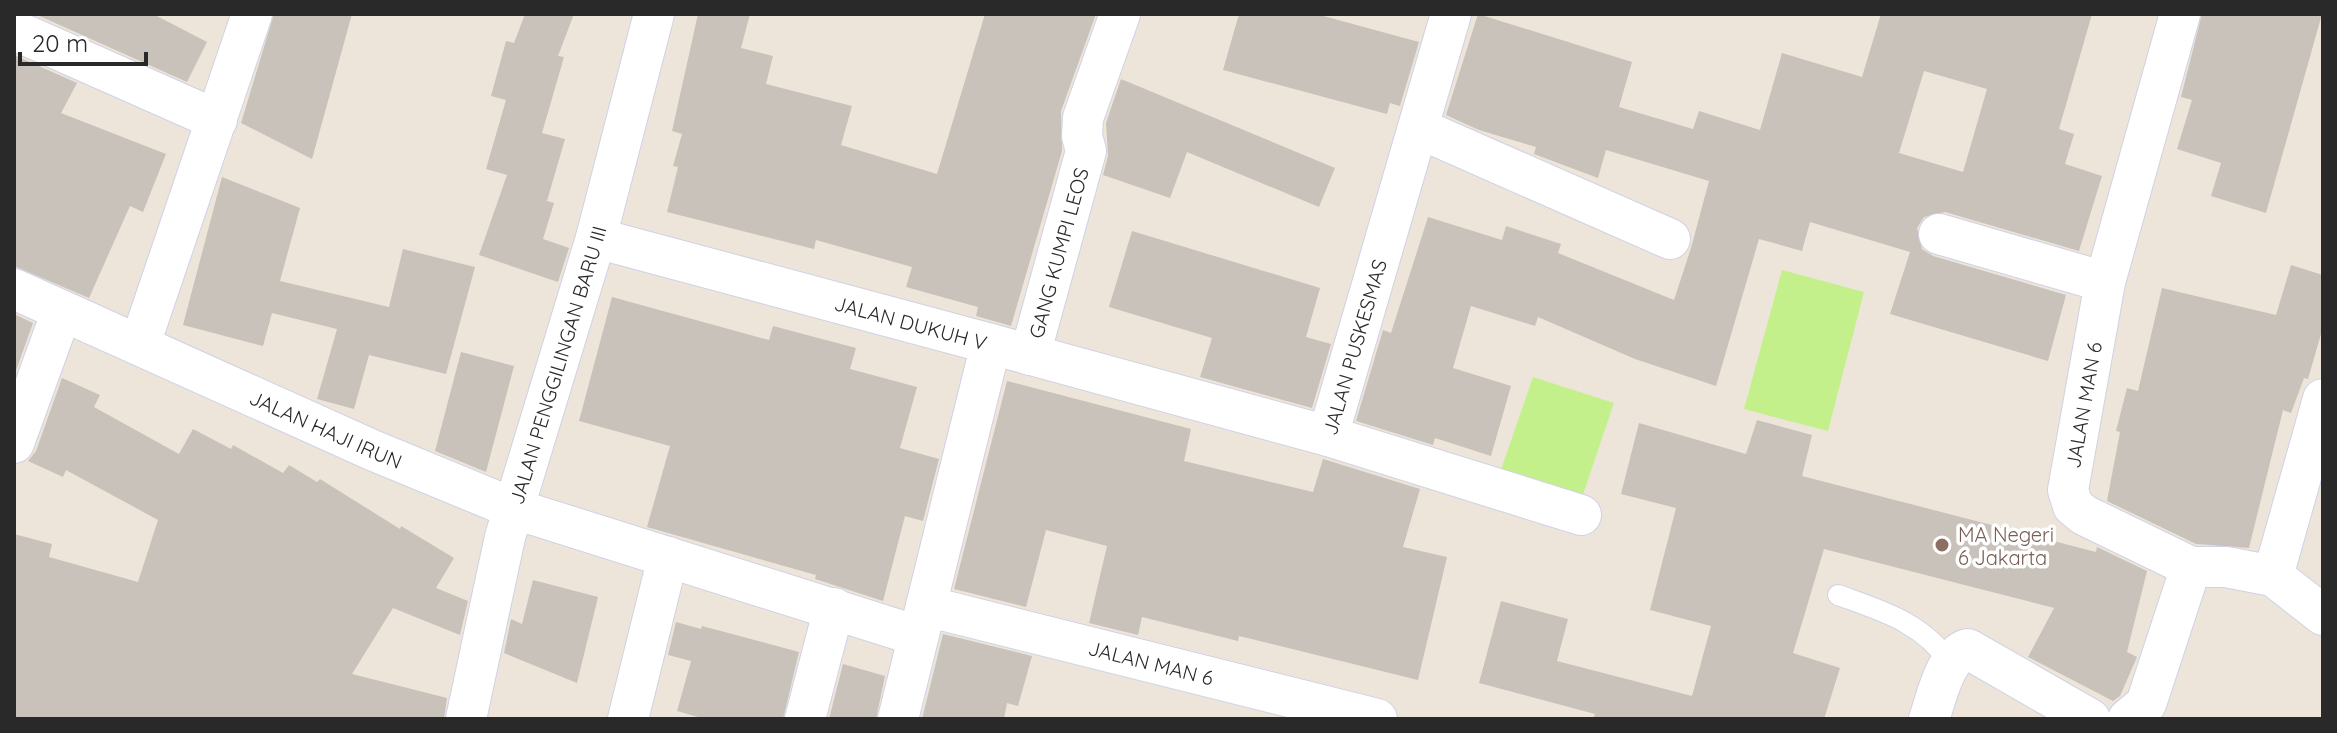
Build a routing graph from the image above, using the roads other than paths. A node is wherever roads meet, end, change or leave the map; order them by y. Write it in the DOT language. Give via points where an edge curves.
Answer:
graph roads {
  1 [pos="252,14"];
  2 [pos="654,14"];
  3 [pos="1120,14"];
  4 [pos="1451,14"];
  5 [pos="2180,14"];
  6 [pos="14,30"];
  7 [pos="217,120"];
  8 [pos="1418,128"];
  9 [pos="1939,234"];
  10 [pos="596,238"];
  11 [pos="1670,239"];
  12 [pos="2105,282"];
  13 [pos="14,289"];
  14 [pos="62,311"];
  15 [pos="140,344"];
  16 [pos="991,344"];
  17 [pos="1030,355"];
  18 [pos="2323,399"];
  19 [pos="1328,436"];
  20 [pos="14,443"];
  21 [pos="515,509"];
  22 [pos="1581,515"];
  23 [pos="668,557"];
  24 [pos="2191,567"];
  25 [pos="2273,576"];
  26 [pos="1838,595"];
  27 [pos="834,608"];
  28 [pos="2323,615"];
  29 [pos="922,621"];
  30 [pos="1950,663"];
  31 [pos="466,719"];
  32 [pos="628,719"];
  33 [pos="805,719"];
  34 [pos="898,719"];
  35 [pos="1377,719"];
  36 [pos="1929,719"];
  37 [pos="2090,719"];
  38 [pos="2128,719"];
  1 -- 7 [label="street"];
  2 -- 10 [label="street, JALAN PENGGILINGAN BARU III"];
  3 -- 17 [label="street, GANG KUMPI LEOS" via="1083,118 1086,151"];
  4 -- 8 [label="street, JALAN PUSKESMAS"];
  5 -- 12 [label="street, JALAN MAN 6"];
  6 -- 7 [label="street"];
  7 -- 15 [label="street"];
  8 -- 11 [label="street"];
  8 -- 19 [label="street, JALAN PUSKESMAS"];
  9 -- 12 [label="street"];
  10 -- 16 [label="street, JALAN DUKUH V"];
  10 -- 21 [label="street, JALAN PENGGILINGAN BARU III"];
  12 -- 24 [label="street, JALAN MAN 6" via="2068,490 2073,506 2084,515"];
  13 -- 14 [label="street, JALAN HAJI IRUN"];
  14 -- 15 [label="street, JALAN HAJI IRUN"];
  14 -- 20 [label="street"];
  15 -- 21 [label="street, JALAN HAJI IRUN"];
  16 -- 17 [label="street, JALAN PUSKESMAS"];
  16 -- 29 [label="street, JALAN DUKUH V"];
  17 -- 19 [label="street, JALAN PUSKESMAS"];
  18 -- 25 [label="street"];
  19 -- 22 [label="street"];
  21 -- 23 [label="street, JALAN HAJI IRUN"];
  21 -- 31 [label="street, JALAN PENGGILINGAN BARU III"];
  23 -- 27 [label="street, JALAN MAN 6"];
  23 -- 32 [label="street"];
  24 -- 25 [label="street"];
  24 -- 38 [label="street" via="2146,704"];
  25 -- 28 [label="street"];
  26 -- 30 [label="lane" via="1902,618 1939,647"];
  27 -- 29 [label="street, JALAN MAN 6"];
  27 -- 33 [label="street"];
  29 -- 34 [label="street, JALAN DUKUH V"];
  29 -- 35 [label="street, JALAN MAN 6"];
  30 -- 36 [label="street"];
  30 -- 37 [label="street" via="1968,649"];
}
